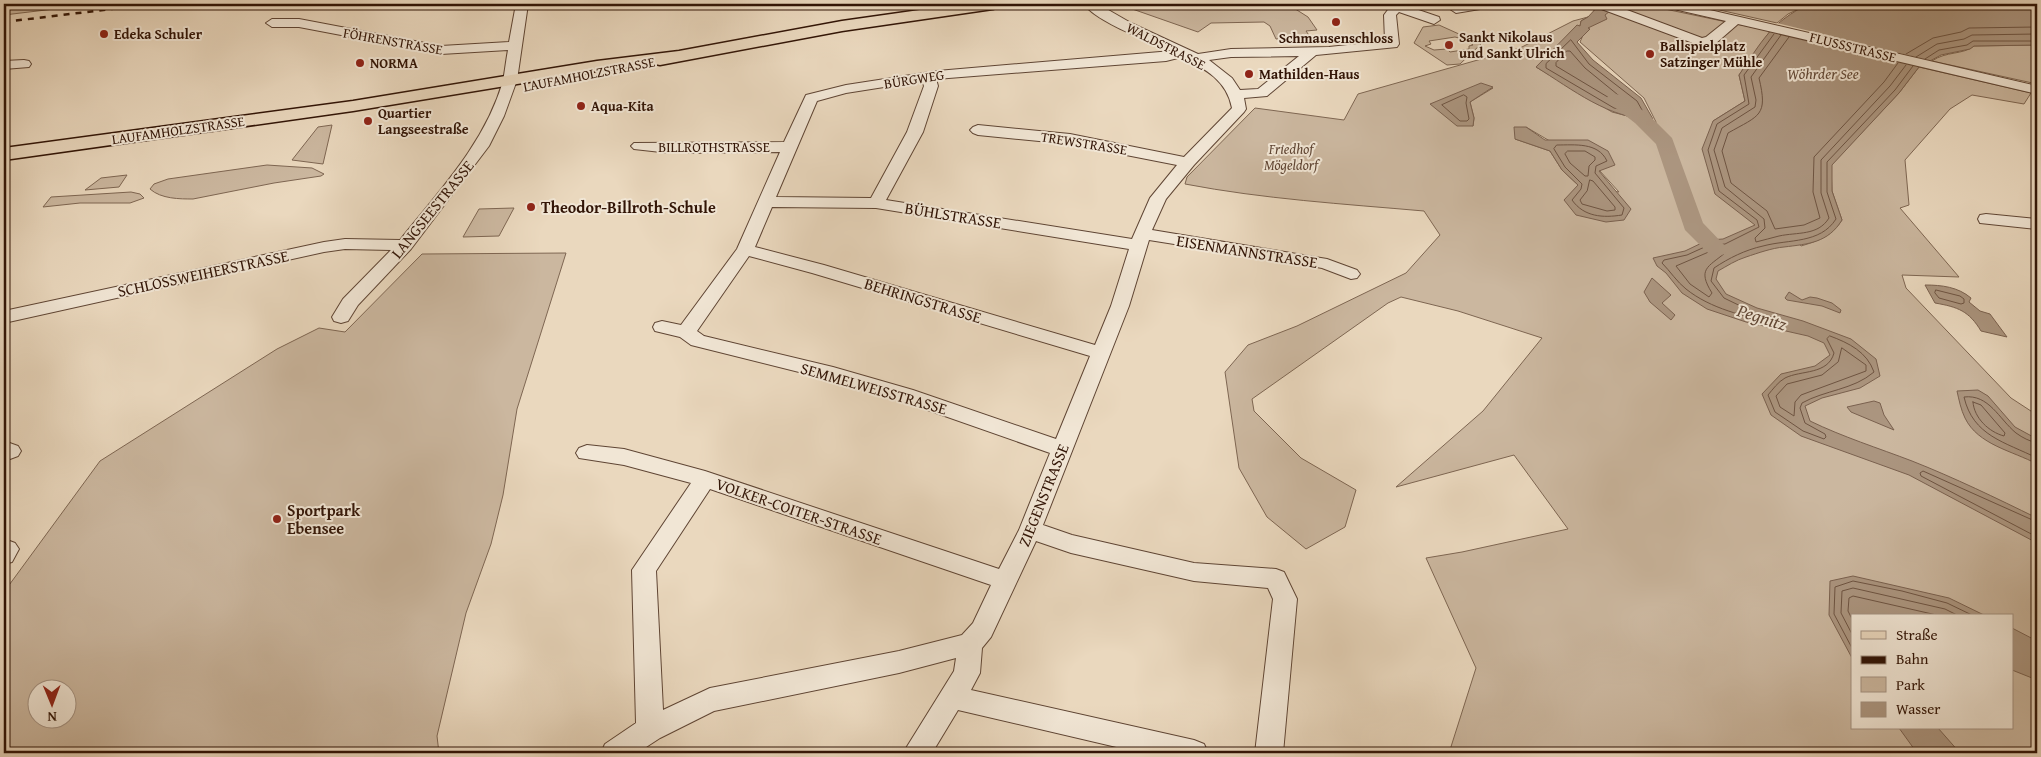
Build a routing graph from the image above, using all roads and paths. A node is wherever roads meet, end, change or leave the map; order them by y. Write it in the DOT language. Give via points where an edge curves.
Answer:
graph roads {
  1 [pos="522,4"];
  2 [pos="992,4"];
  3 [pos="1090,4"];
  4 [pos="1486,4"];
  5 [pos="1600,4"];
  6 [pos="1669,4"];
  7 [pos="1395,7"];
  8 [pos="1456,9"];
  9 [pos="1736,18"];
  10 [pos="1434,20"];
  11 [pos="272,23"];
  12 [pos="515,46"];
  13 [pos="1312,52"];
  14 [pos="1190,55"];
  15 [pos="24,64"];
  16 [pos="4,65"];
  17 [pos="928,77"];
  18 [pos="508,85"];
  19 [pos="2037,90"];
  20 [pos="1238,94"];
  21 [pos="978,130"];
  22 [pos="639,146"];
  23 [pos="789,147"];
  24 [pos="4,154"];
  25 [pos="1188,162"];
  26 [pos="765,202"];
  27 [pos="876,203"];
  28 [pos="1986,219"];
  29 [pos="2037,224"];
  30 [pos="1140,240"];
  31 [pos="405,244"];
  32 [pos="745,250"];
  33 [pos="1351,274"];
  34 [pos="4,317"];
  35 [pos="341,318"];
  36 [pos="662,327"];
  37 [pos="686,332"];
  38 [pos="1100,353"];
  39 [pos="1062,449"];
  40 [pos="587,453"];
  41 [pos="705,479"];
  42 [pos="1030,530"];
  43 [pos="1007,581"];
  44 [pos="970,644"];
  45 [pos="952,698"];
  46 [pos="650,729"];
  47 [pos="615,753"];
  48 [pos="917,753"];
  49 [pos="1194,753"];
  50 [pos="1269,753"];
  1 -- 12 [label="street, LANGSEESTRASSE"];
  2 -- 18 [label="main road, LAUFAMHOLZSTRASSE" via="842,26 635,66"];
  3 -- 14 [label="street, WALDSTRASSE" via="1126,26"];
  4 -- 8 [label="street"];
  5 -- 9 [label="street" via="1701,42 1710,41"];
  6 -- 9 [label="street, FLUSSSTRASSE"];
  7 -- 10 [label="street"];
  7 -- 13 [label="street" via="1390,14 1392,44"];
  9 -- 19 [label="street, FLUSSSTRASSE"];
  11 -- 12 [label="street, FÖHRENSTRASSE" via="298,23 441,50"];
  12 -- 18 [label="street, LANGSEESTRASSE"];
  13 -- 14 [label="street"];
  13 -- 20 [label="street" via="1262,92"];
  14 -- 17 [label="street, BÜRGWEG" via="978,70"];
  14 -- 20 [label="street, WALDSTRASSE" via="1223,78"];
  15 -- 16 [label="street"];
  17 -- 23 [label="street, BÜRGWEG" via="846,89 811,98"];
  17 -- 27 [label="street" via="931,86 915,132"];
  18 -- 24 [label="main road, LAUFAMHOLZSTRASSE" via="396,105 353,106"];
  18 -- 31 [label="street, LANGSEESTRASSE" via="494,121 472,160"];
  20 -- 25 [label="street, ZIEGENSTRASSE" via="1239,109"];
  21 -- 25 [label="street, TREWSTRASSE" via="1070,138"];
  22 -- 23 [label="street, BILLROTHSTRASSE"];
  23 -- 26 [label="street, BÜRGWEG"];
  25 -- 30 [label="street, ZIEGENSTRASSE" via="1158,198"];
  26 -- 27 [label="street, BÜHLSTRASSE"];
  26 -- 32 [label="street, BÜRGWEG"];
  27 -- 30 [label="street, BÜHLSTRASSE"];
  28 -- 29 [label="street"];
  30 -- 33 [label="street, EISENMANNSTRASSE" via="1300,259 1327,264"];
  30 -- 38 [label="street, ZIEGENSTRASSE" via="1120,306"];
  31 -- 34 [label="street, SCHLOSSWEIHERSTRASSE" via="324,247"];
  31 -- 35 [label="street, LANGSEESTRASSE" via="350,303"];
  32 -- 37 [label="street"];
  32 -- 38 [label="street, BEHRINGSTRASSE"];
  36 -- 37 [label="street, SEMMELWEISSTRASSE"];
  37 -- 39 [label="street, SEMMELWEISSTRASSE" via="698,341 824,371 906,395"];
  38 -- 39 [label="street, ZIEGENSTRASSE"];
  39 -- 42 [label="street, ZIEGENSTRASSE"];
  40 -- 41 [label="street, VOLKER-COITER-STRASSE" via="624,458"];
  41 -- 43 [label="street, VOLKER-COITER-STRASSE"];
  41 -- 46 [label="street" via="644,570"];
  42 -- 43 [label="street, ZIEGENSTRASSE"];
  42 -- 50 [label="street" via="1070,544 1194,572 1276,579 1285,599"];
  43 -- 44 [label="street, ZIEGENSTRASSE" via="982,630"];
  44 -- 45 [label="street" via="967,672"];
  44 -- 46 [label="street" via="899,662 710,700"];
  45 -- 48 [label="street"];
  45 -- 49 [label="street"];
  46 -- 47 [label="street"];
}
